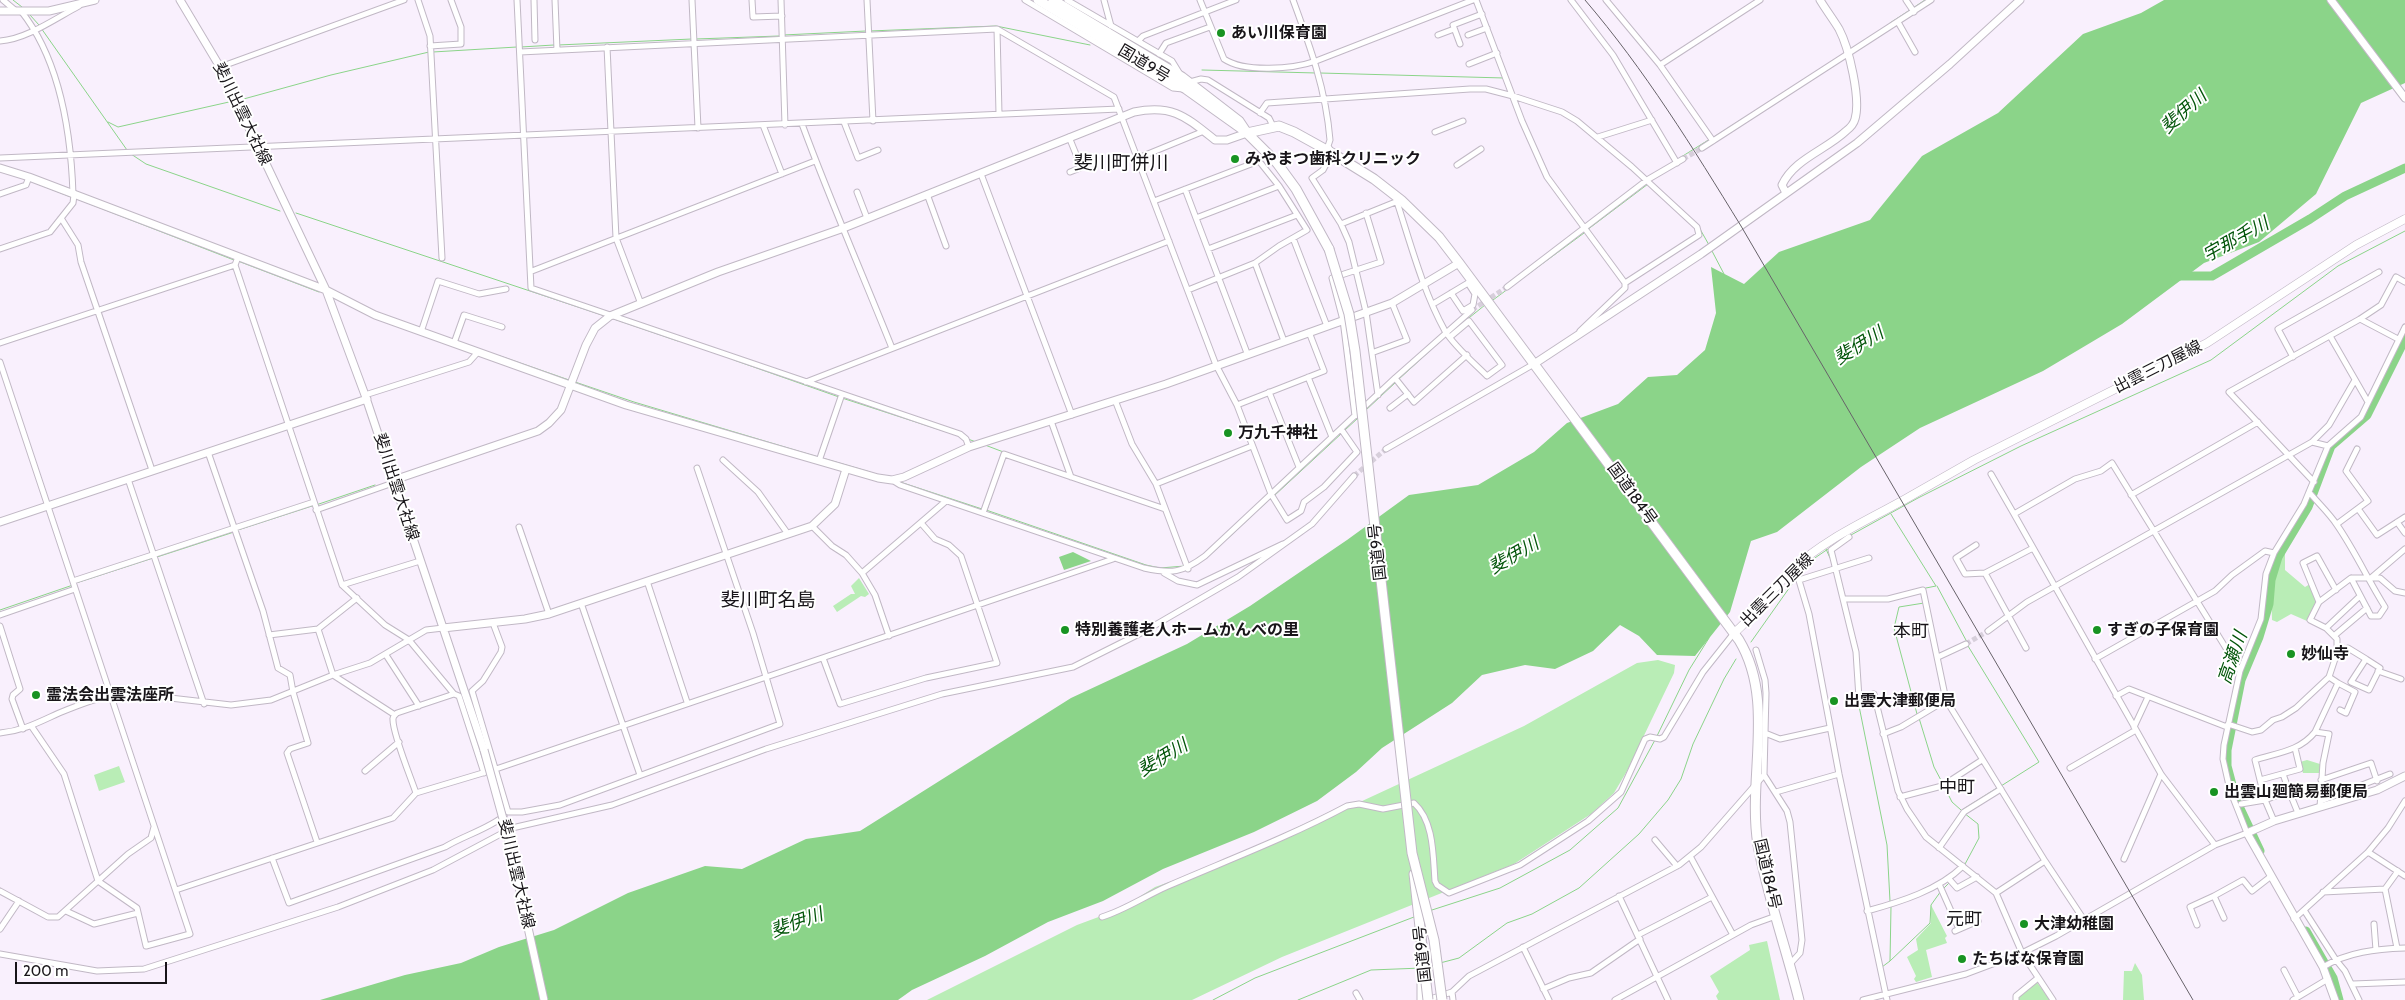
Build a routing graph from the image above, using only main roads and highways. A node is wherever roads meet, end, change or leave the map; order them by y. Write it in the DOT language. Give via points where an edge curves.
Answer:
graph roads {
  1 [pos="1038,0"];
  2 [pos="1053,0"];
  3 [pos="1186,83"];
  4 [pos="1247,133"];
  5 [pos="2405,219"];
  6 [pos="1731,629"];
  7 [pos="1412,853"];
  8 [pos="1426,1000"];
  9 [pos="1442,1000"];
  10 [pos="1799,1000"];
  1 -- 3 [label="highway, 国道9号" via="1130,55"];
  2 -- 3 [label="highway, 国道9号" via="1108,28"];
  3 -- 4 [label="highway, 国道9号" via="1239,121"];
  4 -- 6 [label="highway, 国道184号" via="1274,126 1294,132 1374,179 1439,237"];
  4 -- 7 [label="highway, 国道9号, bridge" via="1277,163 1296,189 1329,249 1349,314 1356,351"];
  5 -- 6 [label="main road, 出雲三刀屋線" via="2334,259 2207,343 1983,456 1826,544 1794,568 1749,619"];
  6 -- 10 [label="highway, 国道184号" via="1750,661 1757,684 1754,785 1758,844"];
  7 -- 8 [label="highway, 国道9号, bridge"];
  7 -- 9 [label="highway, bridge" via="1434,940"];
}
